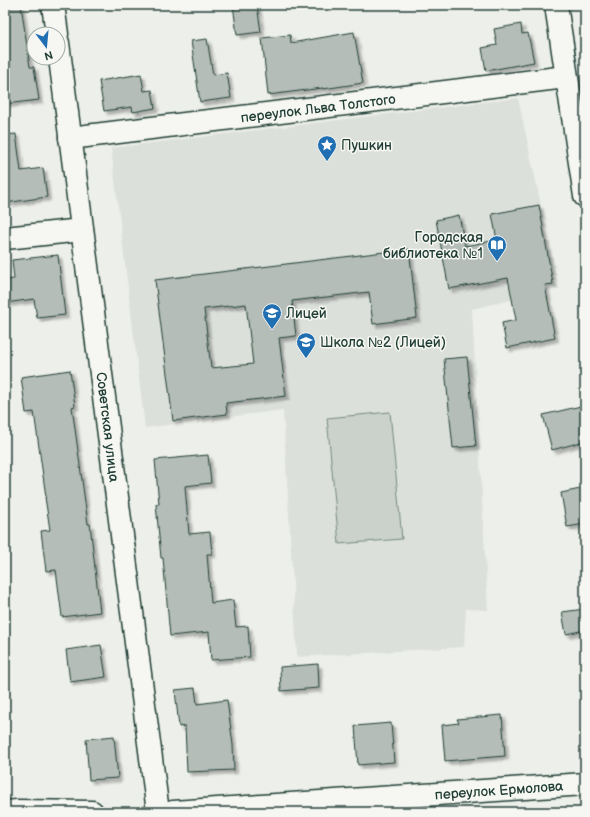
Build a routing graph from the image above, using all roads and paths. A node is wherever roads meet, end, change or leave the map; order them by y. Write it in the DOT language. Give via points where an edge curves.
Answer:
graph roads {
  1 [pos="53,5"];
  2 [pos="556,5"];
  3 [pos="56,26"];
  4 [pos="61,66"];
  5 [pos="566,77"];
  6 [pos="70,138"];
  7 [pos="582,163"];
  8 [pos="585,196"];
  9 [pos="82,230"];
  10 [pos="5,238"];
  11 [pos="585,784"];
  12 [pos="6,812"];
  13 [pos="92,812"];
  14 [pos="158,812"];
  15 [pos="173,812"];
  1 -- 3 [label="street"];
  2 -- 5 [label="street"];
  4 -- 6 [label="street, Советская улица"];
  5 -- 6 [label="street, переулок Льва Толстого"];
  5 -- 7 [label="street"];
  6 -- 9 [label="street, Советская улица"];
  7 -- 8 [label="street"];
  9 -- 10 [label="street"];
  9 -- 14 [label="street, Советская улица"];
  11 -- 15 [label="street, переулок Ермолова"];
  12 -- 13 [label="street"];
}
